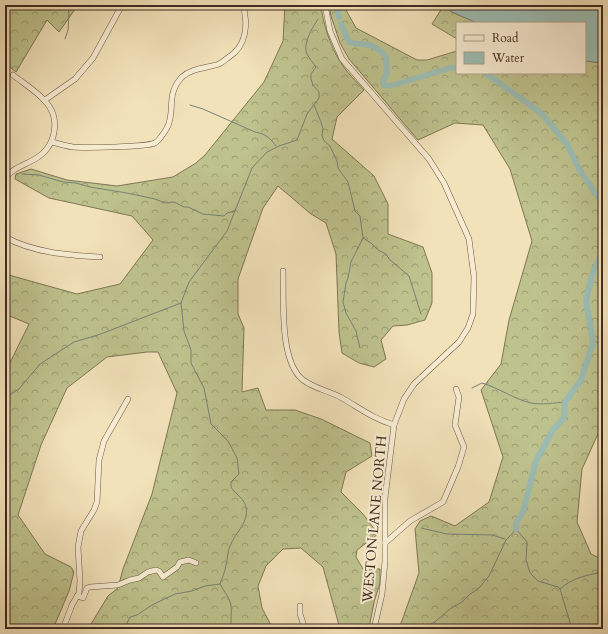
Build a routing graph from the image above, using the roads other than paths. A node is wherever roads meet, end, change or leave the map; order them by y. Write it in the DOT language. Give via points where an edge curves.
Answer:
graph roads {
  1 [pos="122,5"];
  2 [pos="243,5"];
  3 [pos="325,5"];
  4 [pos="13,75"];
  5 [pos="45,100"];
  6 [pos="52,142"];
  7 [pos="5,180"];
  8 [pos="5,237"];
  9 [pos="100,257"];
  10 [pos="283,272"];
  11 [pos="456,388"];
  12 [pos="128,399"];
  13 [pos="394,425"];
  14 [pos="385,543"];
  15 [pos="196,563"];
  16 [pos="77,596"];
  17 [pos="300,606"];
  18 [pos="63,629"];
  19 [pos="305,629"];
  20 [pos="374,629"];
  1 -- 5 [label="street" via="93,58 75,79"];
  2 -- 6 [label="street" via="246,27 243,42 236,53 221,63 192,71 177,83 171,97 170,120 155,143 74,147"];
  3 -- 13 [label="street, WESTON LANE NORTH" via="330,31 342,59 429,159 444,183 470,243 474,277 473,314 468,328 459,342 414,384 404,399"];
  4 -- 5 [label="street"];
  5 -- 6 [label="street" via="52,112 56,128"];
  6 -- 7 [label="street" via="46,151 9,173"];
  8 -- 9 [label="street" via="43,251"];
  10 -- 13 [label="street" via="288,352 294,370 311,386 333,394 372,417"];
  11 -- 14 [label="street" via="459,397 455,425 464,447 443,502 410,521"];
  12 -- 16 [label="street" via="104,441 99,460 97,502 81,531 78,547 80,581"];
  13 -- 14 [label="street, WESTON LANE NORTH" via="386,498"];
  14 -- 20 [label="street, WESTON LANE NORTH" via="382,594"];
  15 -- 16 [label="street" via="189,560 180,562 163,577 156,570 118,585 90,587 83,598"];
  16 -- 18 [label="street"];
  17 -- 19 [label="street"];
}
